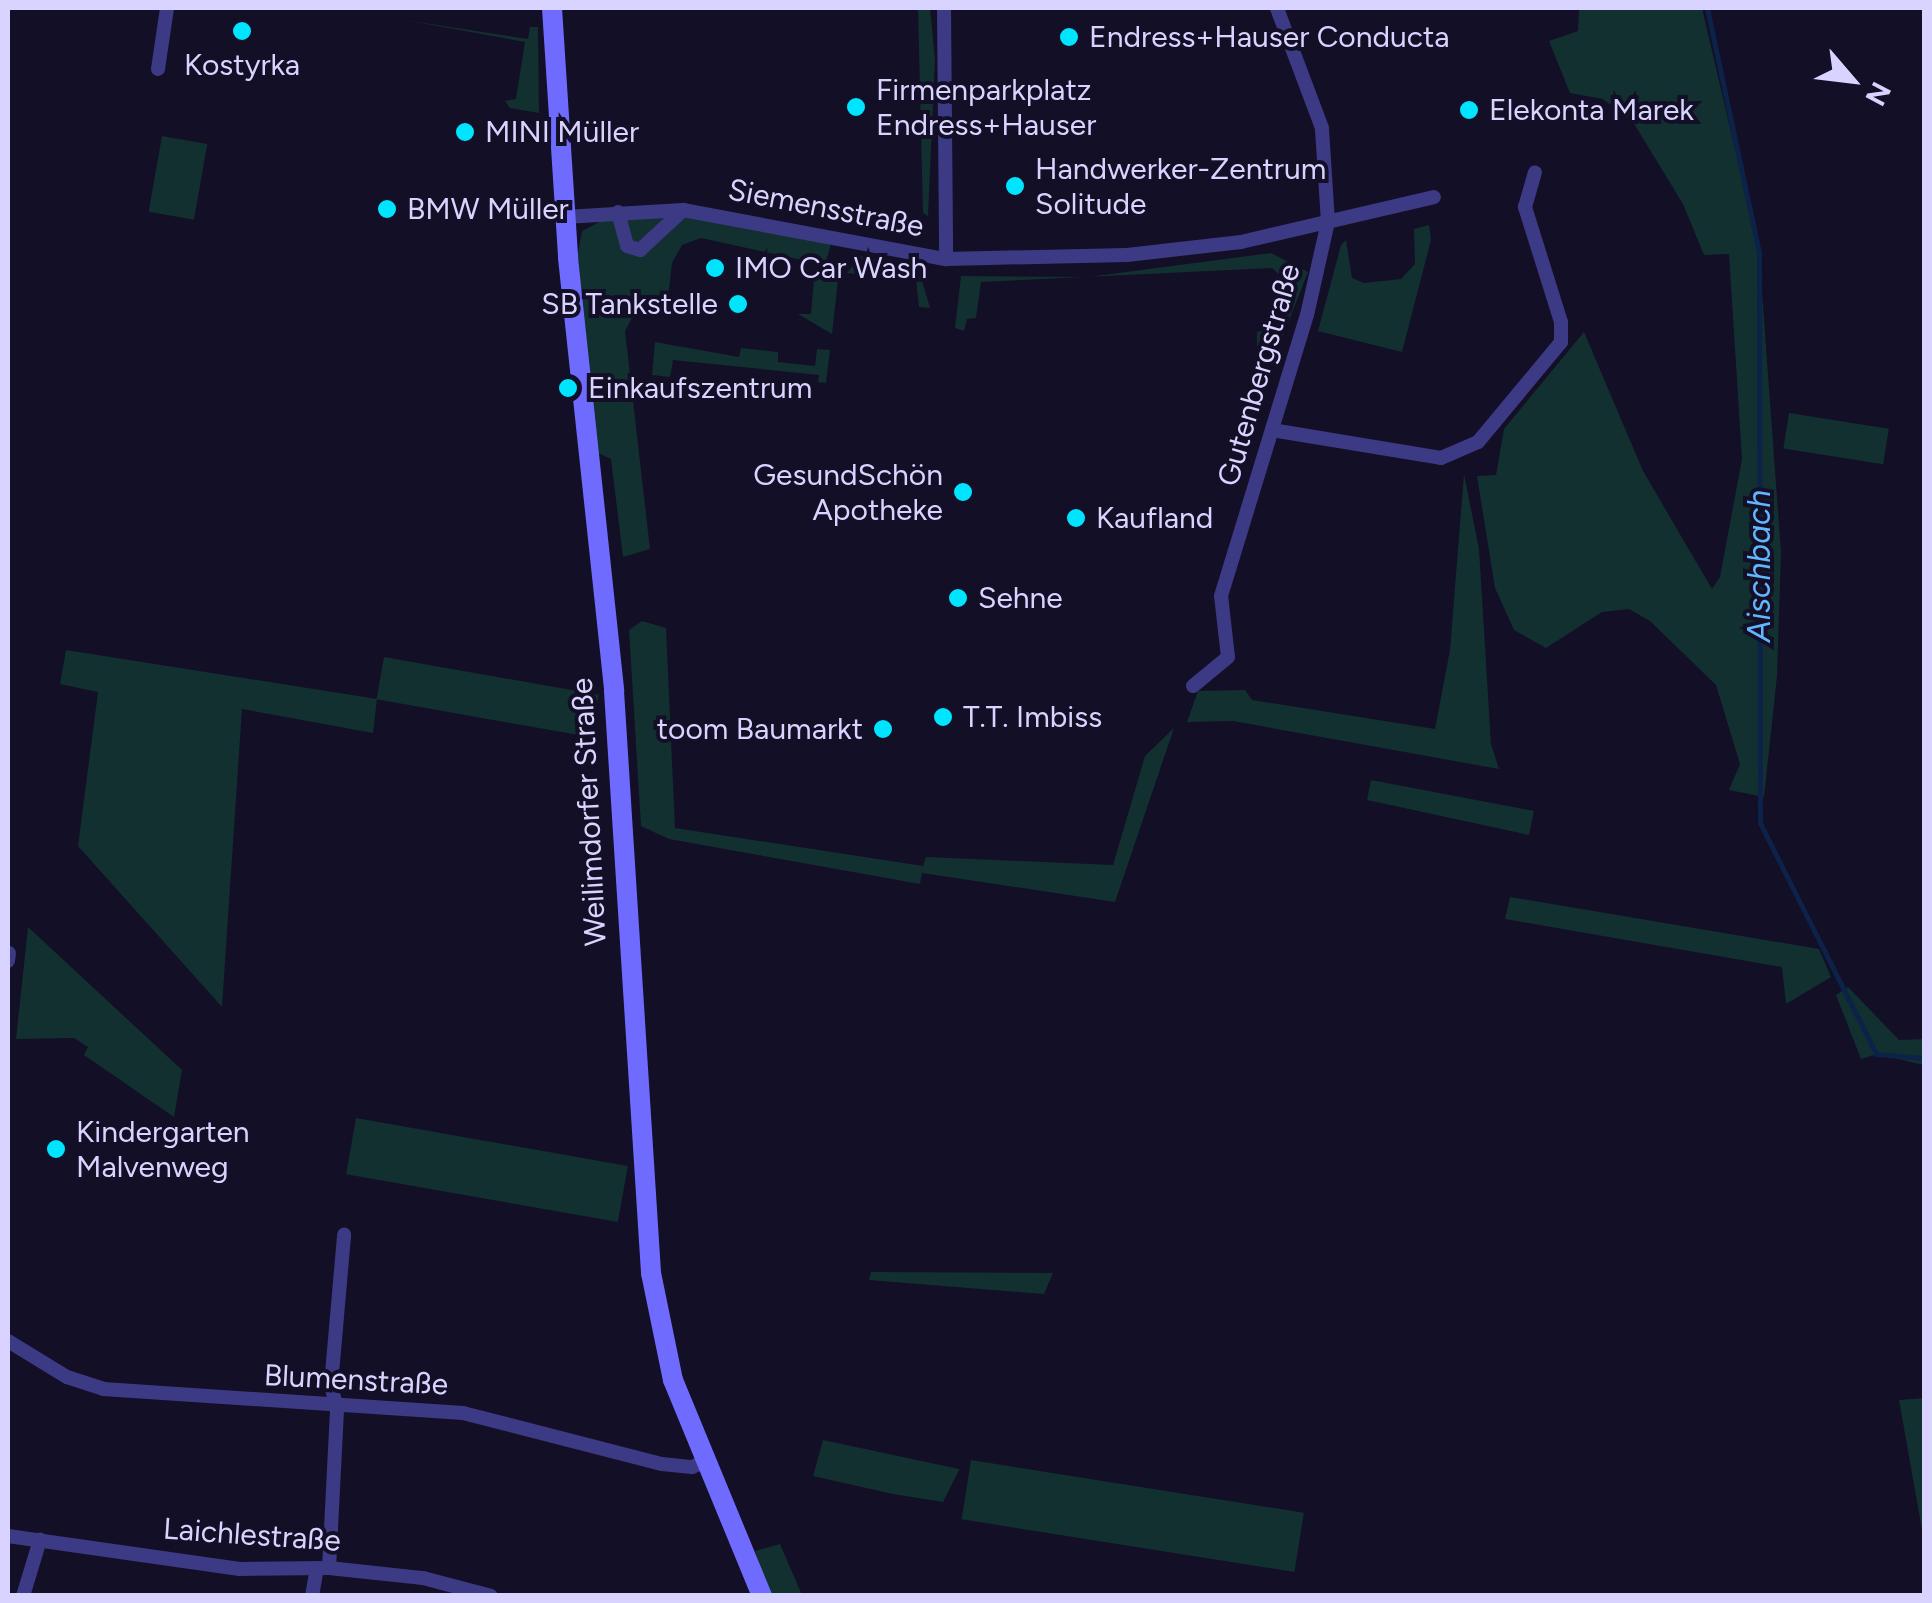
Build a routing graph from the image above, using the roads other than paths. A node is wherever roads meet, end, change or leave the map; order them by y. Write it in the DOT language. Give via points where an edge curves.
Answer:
graph roads {
  1 [pos="167,8"];
  2 [pos="552,8"];
  3 [pos="944,8"];
  4 [pos="1277,8"];
  5 [pos="158,69"];
  6 [pos="1534,172"];
  7 [pos="1434,197"];
  8 [pos="684,210"];
  9 [pos="618,212"];
  10 [pos="565,218"];
  11 [pos="1328,222"];
  12 [pos="946,259"];
  13 [pos="1272,430"];
  14 [pos="1193,686"];
  15 [pos="344,1235"];
  16 [pos="8,1341"];
  17 [pos="337,1409"];
  18 [pos="706,1460"];
  19 [pos="8,1536"];
  20 [pos="40,1540"];
  21 [pos="323,1568"];
  22 [pos="23,1596"];
  23 [pos="312,1596"];
  24 [pos="491,1596"];
  25 [pos="762,1596"];
  1 -- 5 [label="street"];
  2 -- 10 [label="main road, Weilimdorfer Straße"];
  3 -- 12 [label="street, Siemensstraße"];
  4 -- 11 [label="street, Gutenbergstraße" via="1322,128"];
  6 -- 13 [label="street" via="1525,207 1562,322 1561,342 1478,442 1442,458"];
  7 -- 11 [label="street"];
  8 -- 9 [label="street, Siemensstraße"];
  8 -- 9 [label="street, Siemensstraße" via="640,250 627,246"];
  8 -- 12 [label="street, Siemensstraße"];
  9 -- 10 [label="street, Siemensstraße"];
  10 -- 18 [label="main road, Weilimdorfer Straße" via="614,692 650,1273 673,1380"];
  11 -- 12 [label="street" via="1241,242 1127,255"];
  11 -- 13 [label="street, Gutenbergstraße"];
  13 -- 14 [label="street, Gutenbergstraße" via="1221,596 1228,656"];
  15 -- 17 [label="street" via="331,1385"];
  16 -- 17 [label="street, Blumenstraße" via="67,1377 103,1388"];
  17 -- 18 [label="street, Blumenstraße" via="464,1412 662,1464 692,1467"];
  17 -- 21 [label="street"];
  18 -- 25 [label="main road, Weilimdorfer Straße"];
  19 -- 20 [label="street, Laichlestraße"];
  20 -- 21 [label="street, Laichlestraße" via="240,1568"];
  20 -- 22 [label="street"];
  21 -- 23 [label="street"];
  21 -- 24 [label="street, Laichlestraße" via="423,1578"];
}
